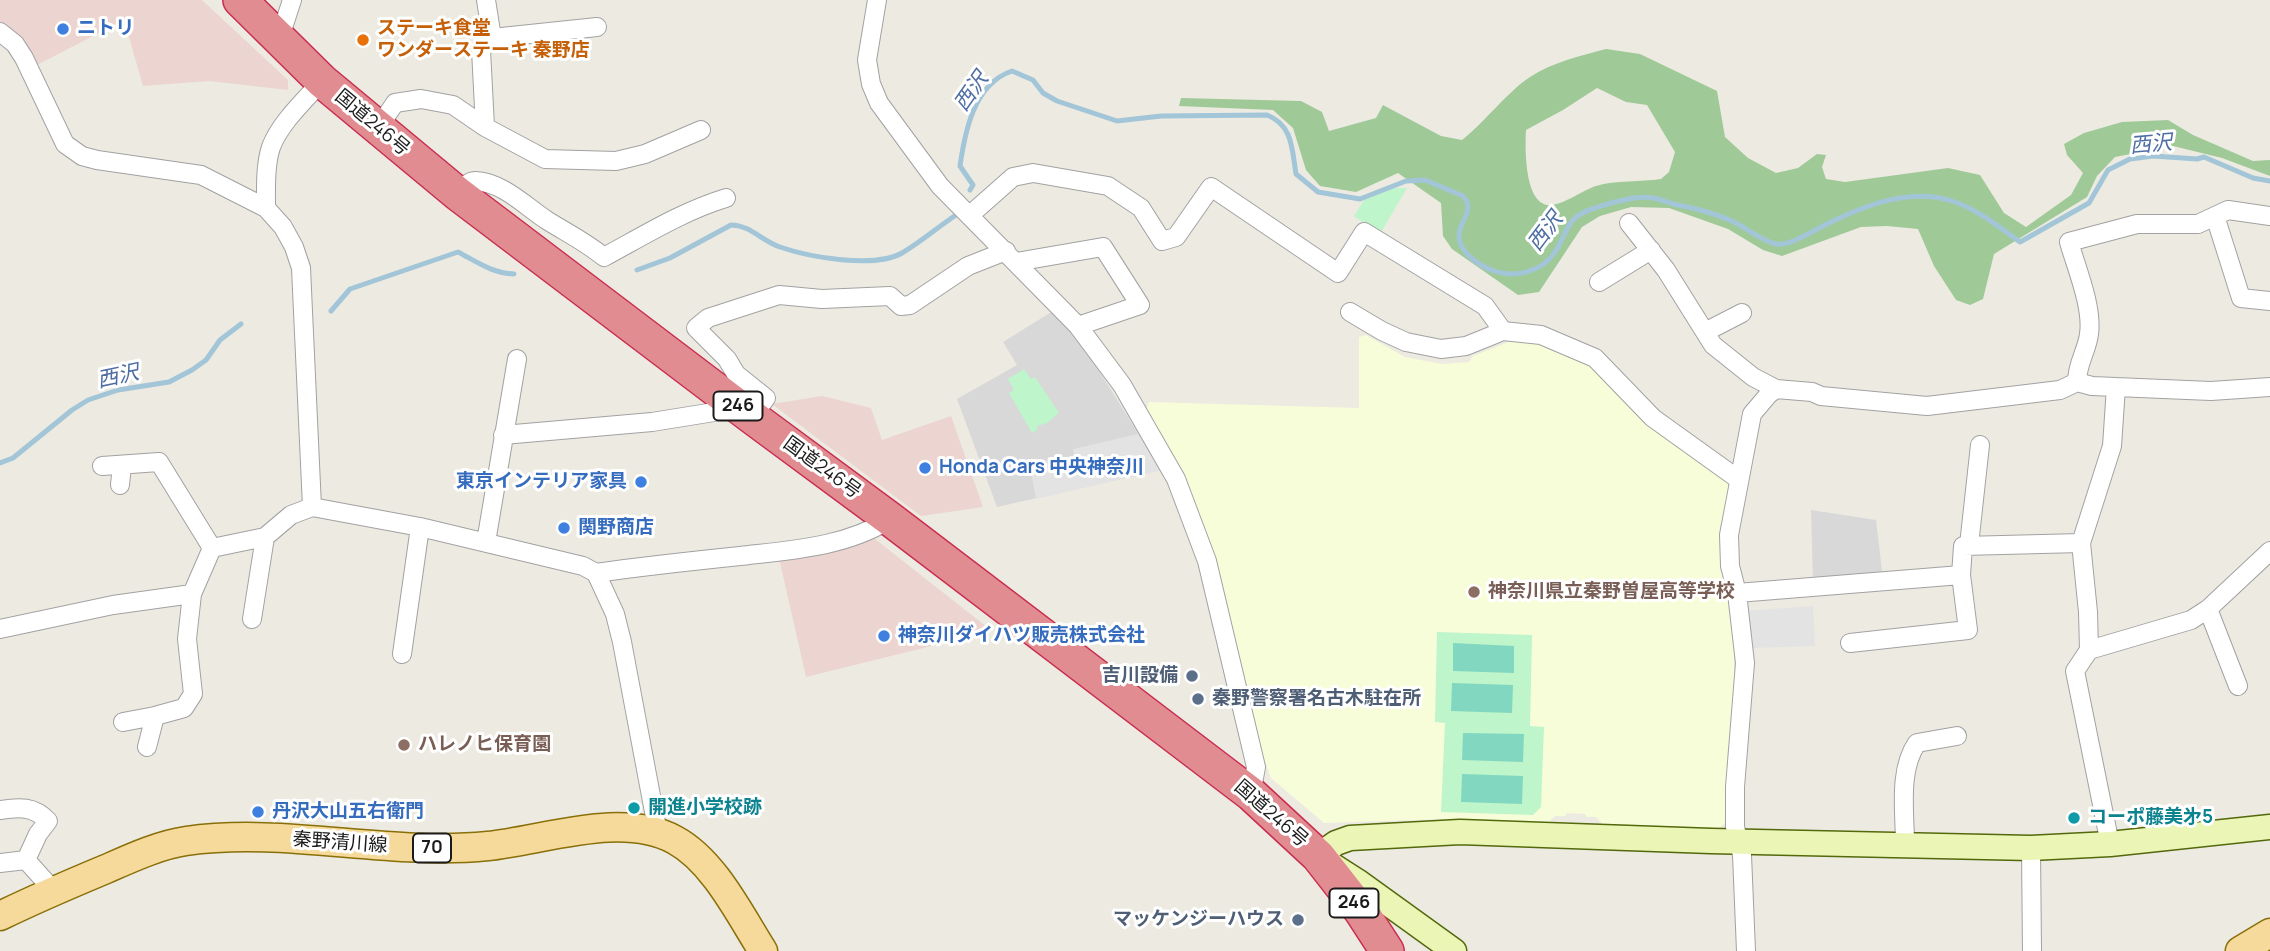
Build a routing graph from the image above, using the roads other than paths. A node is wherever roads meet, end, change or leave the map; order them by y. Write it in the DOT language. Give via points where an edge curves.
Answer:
graph roads {
  1 [pos="240,0"];
  2 [pos="292,0"];
  3 [pos="486,0"];
  4 [pos="877,0"];
  5 [pos="597,27"];
  6 [pos="0,32"];
  7 [pos="492,38"];
  8 [pos="279,40"];
  9 [pos="322,81"];
  10 [pos="485,127"];
  11 [pos="378,128"];
  12 [pos="701,130"];
  13 [pos="458,194"];
  14 [pos="726,198"];
  15 [pos="266,208"];
  16 [pos="970,215"];
  17 [pos="2216,216"];
  18 [pos="2270,216"];
  19 [pos="1629,223"];
  20 [pos="1651,250"];
  21 [pos="1011,257"];
  22 [pos="1599,282"];
  23 [pos="2270,301"];
  24 [pos="1350,312"];
  25 [pos="1742,313"];
  26 [pos="1078,326"];
  27 [pos="1503,331"];
  28 [pos="1705,332"];
  29 [pos="517,359"];
  30 [pos="2077,382"];
  31 [pos="2116,387"];
  32 [pos="2270,387"];
  33 [pos="1776,389"];
  34 [pos="745,412"];
  35 [pos="503,435"];
  36 [pos="1980,446"];
  37 [pos="122,465"];
  38 [pos="102,467"];
  39 [pos="1738,479"];
  40 [pos="120,485"];
  41 [pos="312,507"];
  42 [pos="890,519"];
  43 [pos="420,527"];
  44 [pos="265,537"];
  45 [pos="486,542"];
  46 [pos="2081,543"];
  47 [pos="1969,545"];
  48 [pos="212,548"];
  49 [pos="2270,551"];
  50 [pos="596,573"];
  51 [pos="1961,575"];
  52 [pos="1737,593"];
  53 [pos="192,594"];
  54 [pos="2208,609"];
  55 [pos="252,620"];
  56 [pos="0,629"];
  57 [pos="1850,643"];
  58 [pos="2088,650"];
  59 [pos="402,654"];
  60 [pos="2238,686"];
  61 [pos="155,716"];
  62 [pos="123,722"];
  63 [pos="1957,736"];
  64 [pos="147,747"];
  65 [pos="1251,794"];
  66 [pos="0,810"];
  67 [pos="2270,827"];
  68 [pos="658,833"];
  69 [pos="1739,842"];
  70 [pos="2110,844"];
  71 [pos="1905,845"];
  72 [pos="2031,848"];
  73 [pos="1318,856"];
  74 [pos="26,860"];
  75 [pos="0,863"];
  76 [pos="53,890"];
  77 [pos="0,916"];
  78 [pos="2270,933"];
  79 [pos="763,951"];
  80 [pos="1387,951"];
  81 [pos="1454,951"];
  82 [pos="1746,951"];
  83 [pos="2032,951"];
  84 [pos="2240,951"];
  1 -- 8 [label="highway, 国道246号 / 246"];
  2 -- 8 [label="street"];
  3 -- 7 [label="street"];
  4 -- 16 [label="street" via="867,60 878,103 940,186"];
  5 -- 7 [label="street"];
  6 -- 15 [label="street" via="24,58 65,144 82,156 201,175"];
  7 -- 10 [label="street" via="481,50"];
  8 -- 9 [label="highway, 国道246号 / 246"];
  9 -- 11 [label="highway, 国道246号 / 246"];
  9 -- 15 [label="street" via="271,147"];
  10 -- 11 [label="street" via="453,105 421,99 395,103"];
  10 -- 12 [label="street" via="545,159 616,161"];
  11 -- 13 [label="highway, 国道246号 / 246"];
  13 -- 14 [label="street" via="475,181 502,189 604,257"];
  13 -- 34 [label="highway, 国道246号 / 246"];
  15 -- 41 [label="street" via="295,247 301,268"];
  16 -- 21 [label="street"];
  16 -- 27 [label="street" via="1013,177 1033,173 1108,186 1140,208 1162,241 1176,237 1211,187 1338,272 1364,232 1485,306"];
  17 -- 18 [label="street" via="2228,210"];
  17 -- 23 [label="street" via="2241,298"];
  17 -- 30 [label="street" via="2198,224 2137,224 2069,242 2090,332 2077,367"];
  19 -- 20 [label="street"];
  20 -- 22 [label="street"];
  20 -- 28 [label="street"];
  21 -- 26 [label="street"];
  21 -- 26 [label="street" via="1103,247 1140,305"];
  21 -- 34 [label="street" via="968,266 910,305 901,306 890,296 822,299 779,295 708,318 696,328 736,374 766,398"];
  24 -- 27 [label="street" via="1406,342 1441,349 1466,346"];
  25 -- 28 [label="street"];
  26 -- 65 [label="street" via="1122,385 1176,479 1207,561 1256,768"];
  27 -- 39 [label="street" via="1541,335 1595,358 1653,418"];
  28 -- 33 [label="street" via="1735,365"];
  29 -- 35 [label="street"];
  30 -- 31 [label="street"];
  30 -- 33 [label="street" via="2060,390 1927,406"];
  31 -- 32 [label="street"];
  31 -- 46 [label="street" via="2112,446"];
  33 -- 39 [label="street" via="1752,414"];
  34 -- 35 [label="street"];
  34 -- 42 [label="highway, 国道246号 / 246"];
  35 -- 45 [label="street"];
  36 -- 47 [label="street"];
  37 -- 38 [label="street"];
  37 -- 40 [label="street"];
  37 -- 48 [label="street" via="159,461"];
  39 -- 52 [label="street" via="1729,535"];
  41 -- 43 [label="street"];
  41 -- 44 [label="street" via="290,515"];
  42 -- 50 [label="street" via="849,538 797,549"];
  42 -- 65 [label="highway, 国道246号 / 246"];
  43 -- 45 [label="street"];
  43 -- 59 [label="street"];
  44 -- 48 [label="street"];
  44 -- 55 [label="street"];
  45 -- 50 [label="street"];
  46 -- 47 [label="street"];
  46 -- 58 [label="street"];
  47 -- 51 [label="street" via="1963,545"];
  48 -- 53 [label="street"];
  49 -- 54 [label="street"];
  50 -- 68 [label="street" via="618,623"];
  51 -- 52 [label="street"];
  51 -- 57 [label="street" via="1968,630"];
  52 -- 69 [label="street" via="1745,663 1735,787"];
  53 -- 56 [label="street"];
  53 -- 61 [label="street" via="187,639 192,694 184,708"];
  54 -- 58 [label="street" via="2191,620"];
  54 -- 60 [label="street"];
  58 -- 70 [label="street" via="2075,671"];
  61 -- 62 [label="street"];
  61 -- 64 [label="street"];
  63 -- 71 [label="street" via="1917,743 1909,754"];
  65 -- 73 [label="highway, 国道246号 / 246"];
  66 -- 74 [label="street" via="25,808 40,812 48,821"];
  67 -- 70 [label="street"];
  68 -- 76 [label="main road, 秦野清川線 / 70" via="635,828 596,829 453,849 253,838 184,841"];
  68 -- 79 [label="main road, 秦野清川線 / 70" via="694,853 711,872"];
  69 -- 71 [label="street"];
  69 -- 73 [label="street" via="1460,832 1395,834 1350,838"];
  69 -- 82 [label="street"];
  70 -- 72 [label="street"];
  71 -- 72 [label="street"];
  72 -- 83 [label="street"];
  73 -- 80 [label="highway, 国道246号 / 246"];
  73 -- 81 [label="street"];
  74 -- 75 [label="street"];
  74 -- 76 [label="street"];
  76 -- 77 [label="main road, 秦野清川線 / 70"];
  78 -- 84 [label="main road"];
}
